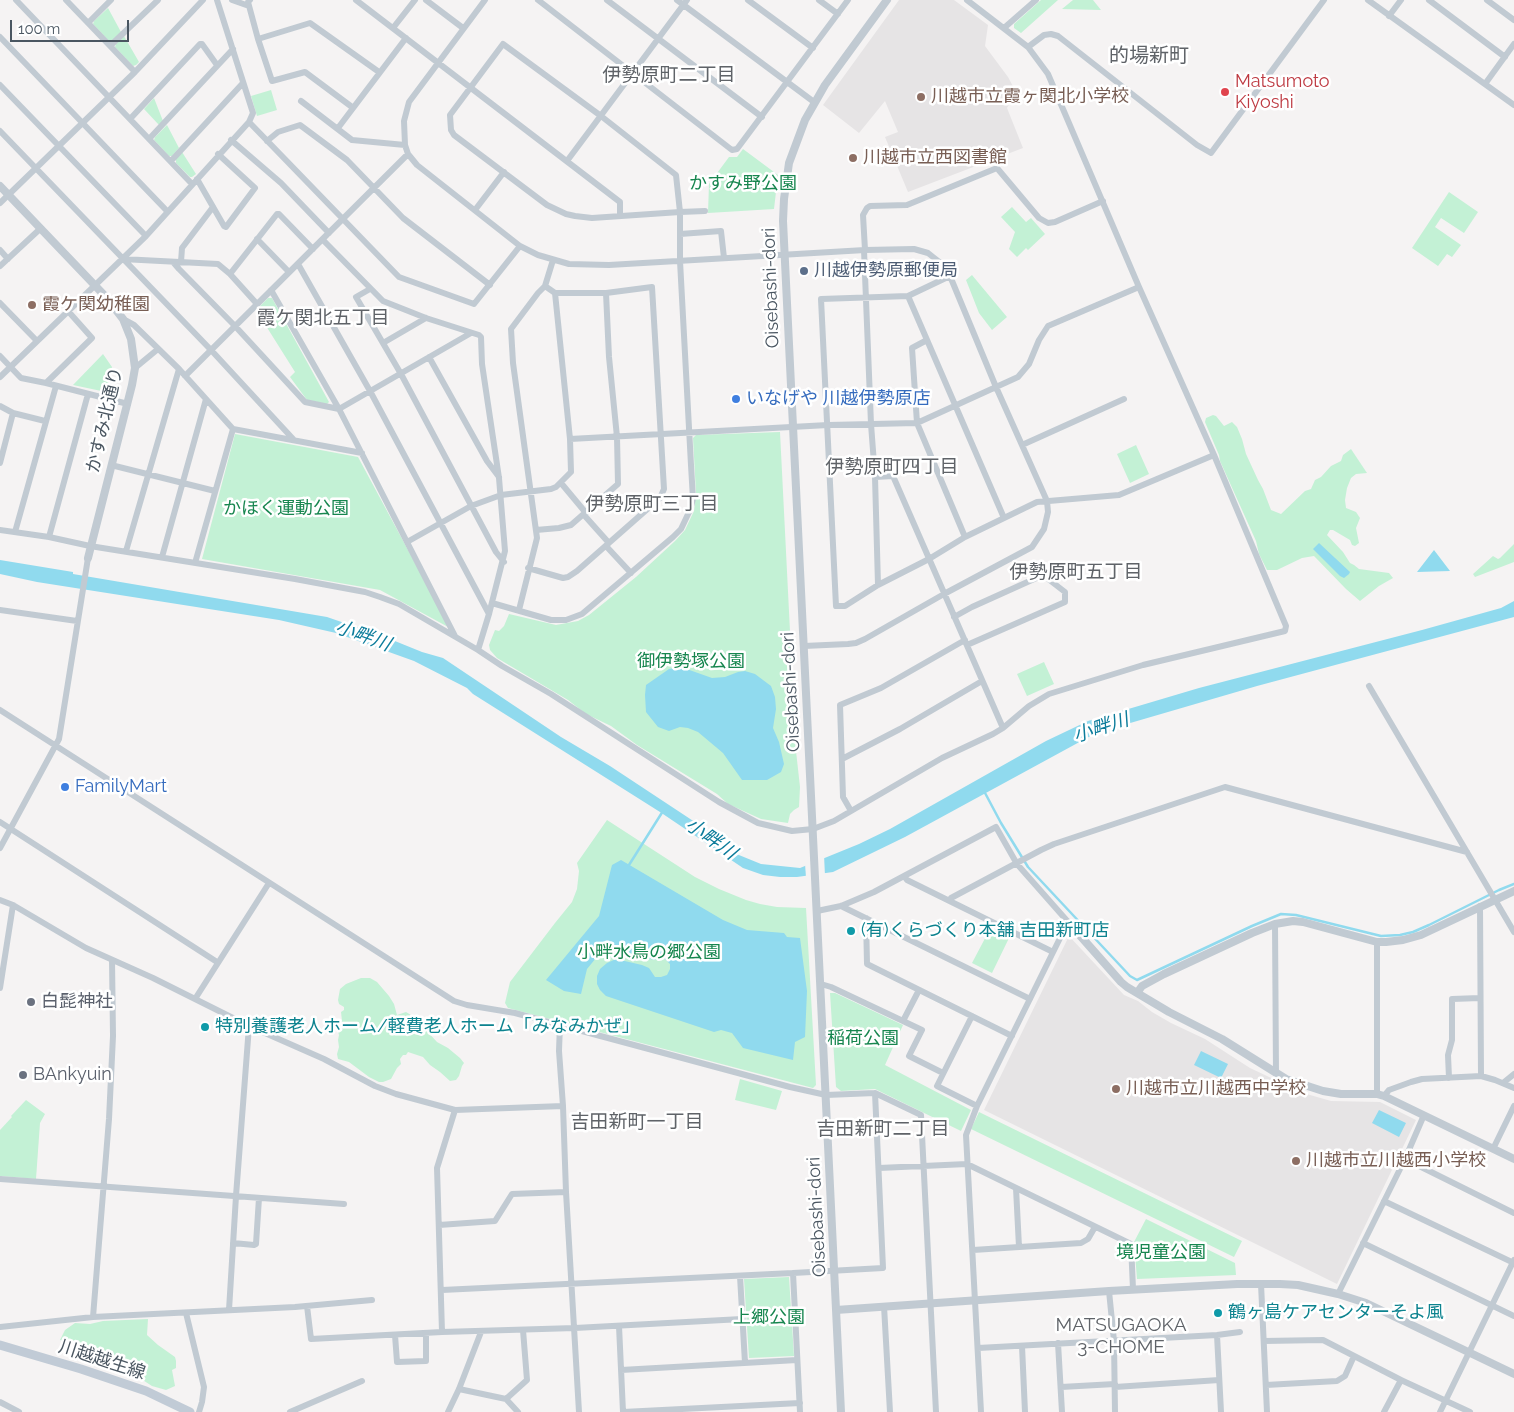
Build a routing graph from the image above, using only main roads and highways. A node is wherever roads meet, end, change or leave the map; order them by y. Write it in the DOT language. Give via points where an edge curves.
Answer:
graph roads {
  1 [pos="0,1345"];
  2 [pos="190,1412"];
  1 -- 2 [label="main road, 川越越生線" via="146,1391"];
}
